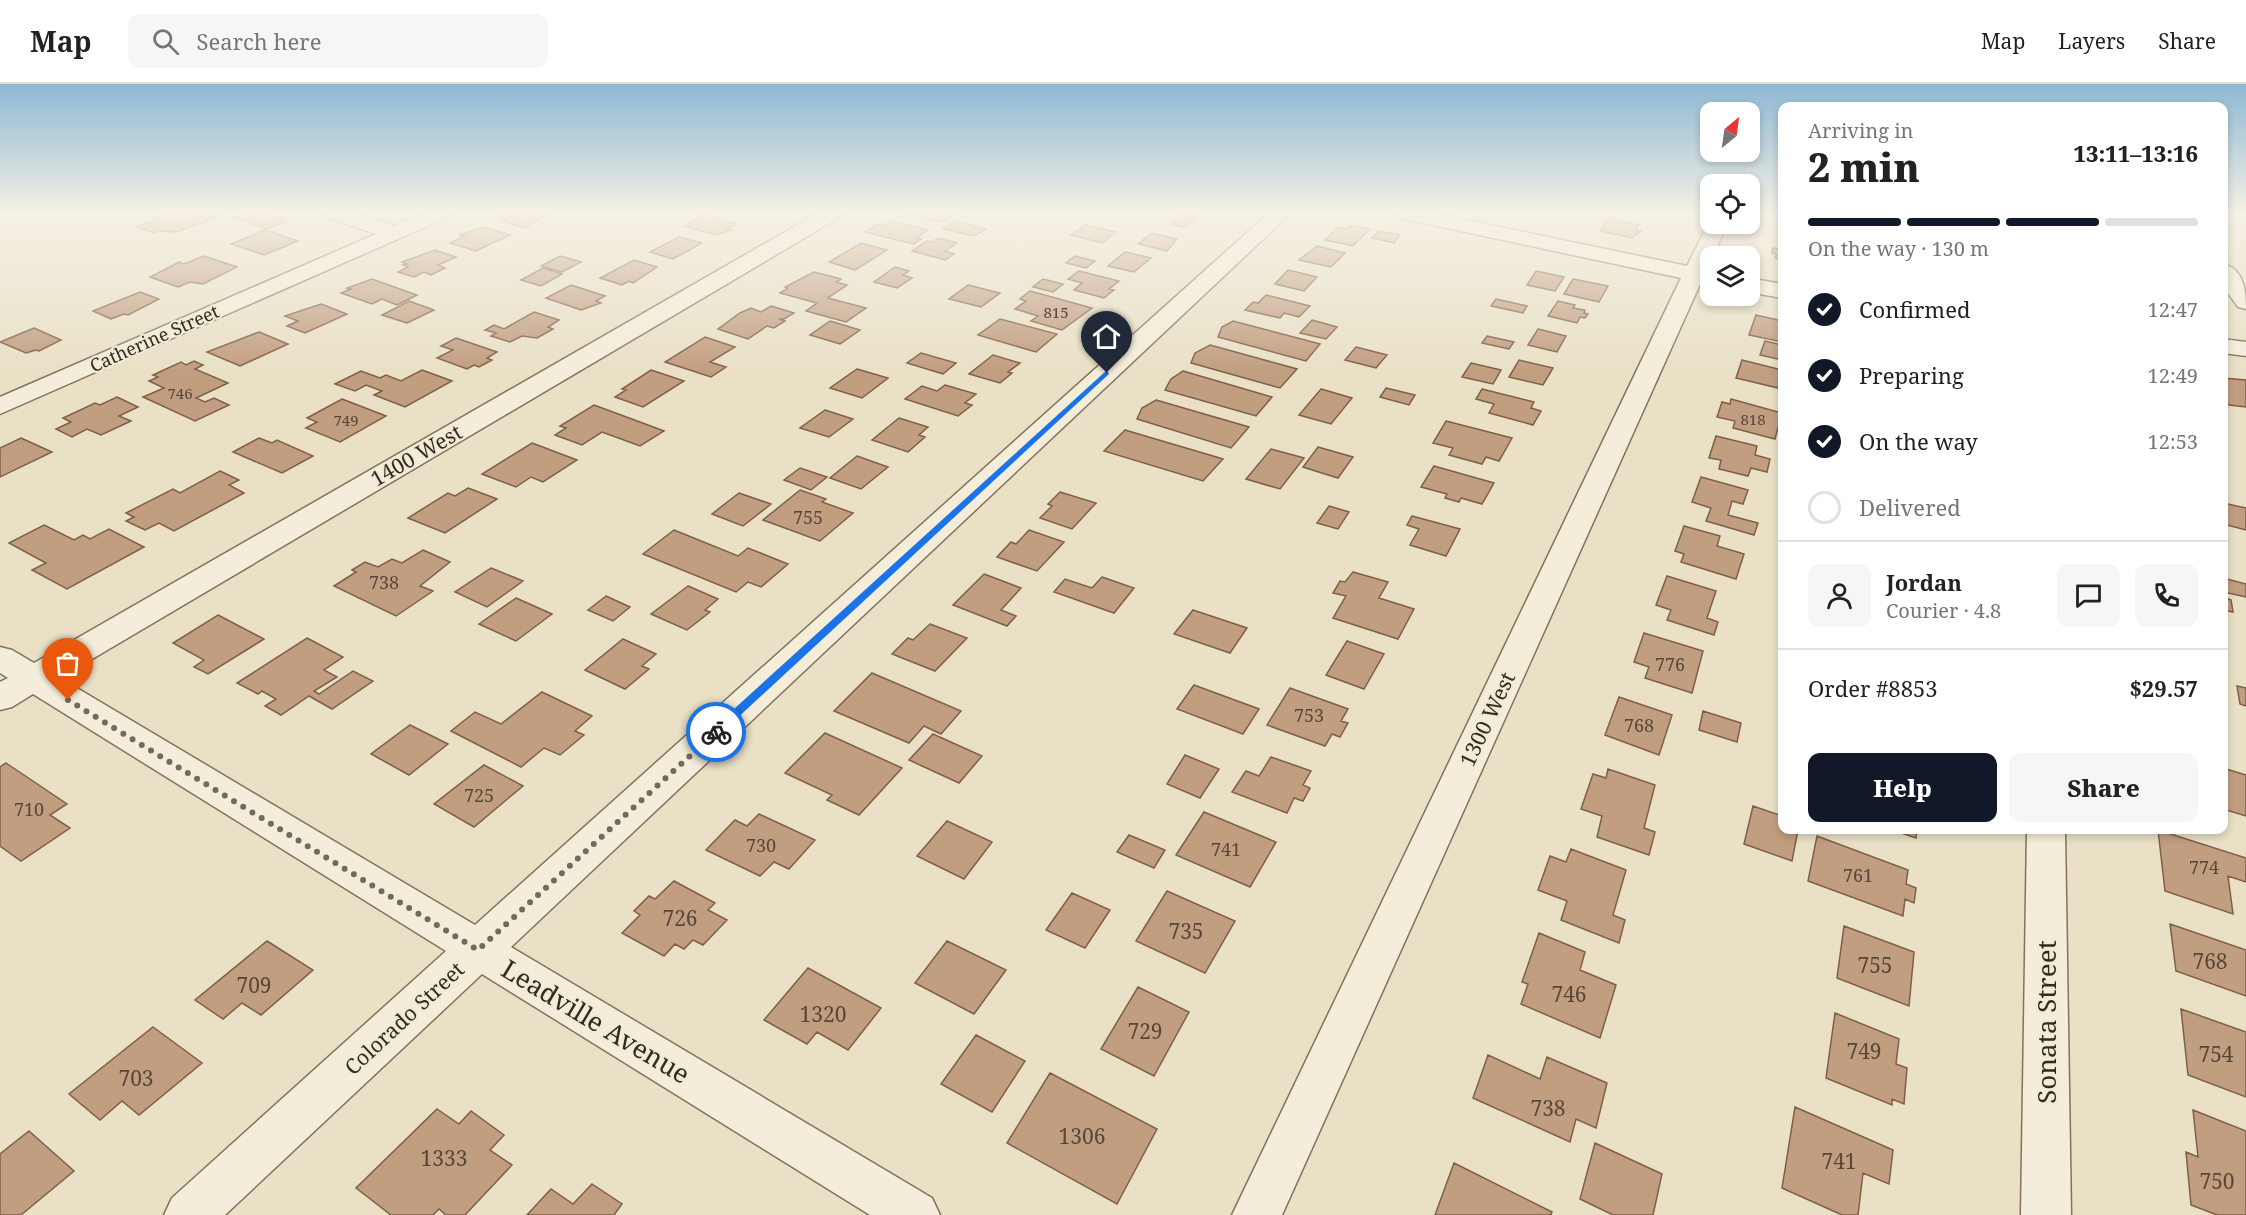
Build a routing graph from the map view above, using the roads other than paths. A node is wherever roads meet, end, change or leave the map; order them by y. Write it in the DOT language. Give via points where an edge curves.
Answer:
graph roads {
  1 [pos="321,266"];
  2 [pos="740,266"];
  3 [pos="1223,266"];
  4 [pos="1654,266"];
  5 [pos="1700,276"];
  6 [pos="2228,277"];
  7 [pos="1700,280"];
  8 [pos="1760,287"];
  9 [pos="1778,290"];
  10 [pos="2246,302"];
  11 [pos="2228,347"];
  12 [pos="2246,349"];
  13 [pos="0,406"];
  14 [pos="10,678"];
  15 [pos="2046,834"];
  16 [pos="478,950"];
  17 [pos="189,1215"];
  18 [pos="915,1215"];
  19 [pos="1257,1215"];
  20 [pos="2046,1215"];
  1 -- 13 [label="street, Catherine Street"];
  2 -- 14 [label="street, 1400 West"];
  3 -- 16 [label="street, Colorado Street"];
  4 -- 5 [label="street"];
  6 -- 10 [label="street"];
  7 -- 19 [label="street, 1300 West"];
  8 -- 9 [label="street"];
  11 -- 12 [label="street"];
  14 -- 16 [label="street, Leadville Avenue"];
  15 -- 20 [label="street, Sonata Street"];
  16 -- 17 [label="street, Colorado Street"];
  16 -- 18 [label="street, Leadville Avenue"];
}
